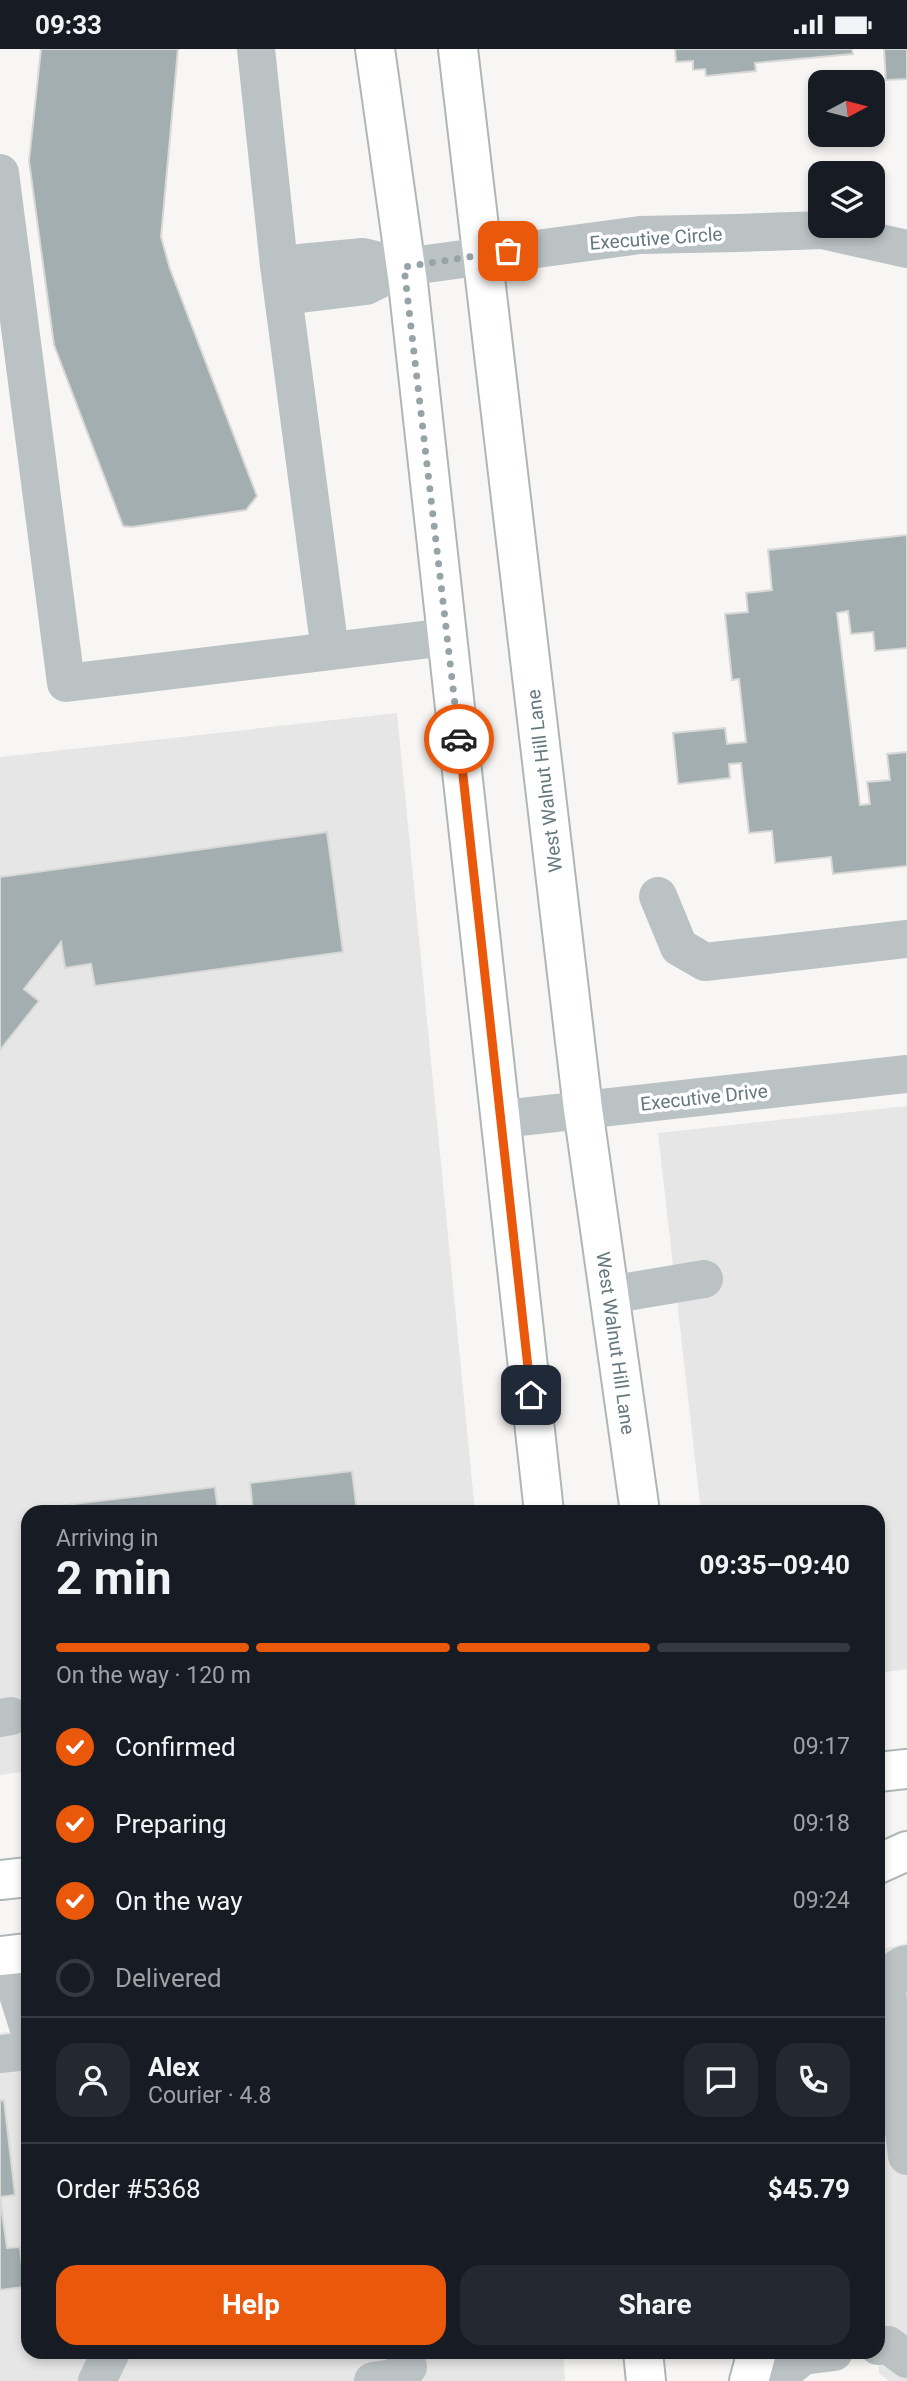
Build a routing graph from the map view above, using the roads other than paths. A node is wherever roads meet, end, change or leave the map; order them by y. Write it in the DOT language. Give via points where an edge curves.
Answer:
graph roads {
  1 [pos="256,49"];
  2 [pos="375,49"];
  3 [pos="458,49"];
  4 [pos="0,173"];
  5 [pos="907,249"];
  6 [pos="482,255"];
  7 [pos="404,267"];
  8 [pos="281,281"];
  9 [pos="447,637"];
  10 [pos="330,651"];
  11 [pos="657,896"];
  12 [pos="907,939"];
  13 [pos="907,1074"];
  14 [pos="583,1109"];
  15 [pos="502,1119"];
  16 [pos="704,1279"];
  17 [pos="609,1294"];
  18 [pos="543,1505"];
  19 [pos="639,1505"];
  20 [pos="907,1850"];
  21 [pos="885,1852"];
  22 [pos="885,1861"];
  23 [pos="21,1878"];
  24 [pos="0,1880"];
  25 [pos="11,1955"];
  26 [pos="907,1965"];
  27 [pos="21,1997"];
  28 [pos="21,2052"];
  29 [pos="0,2054"];
  30 [pos="902,2070"];
  31 [pos="907,2156"];
  32 [pos="885,2345"];
  33 [pos="108,2359"];
  34 [pos="644,2359"];
  35 [pos="738,2359"];
  36 [pos="755,2359"];
  37 [pos="799,2359"];
  38 [pos="907,2359"];
  39 [pos="408,2367"];
  40 [pos="97,2381"];
  41 [pos="373,2381"];
  42 [pos="646,2381"];
  43 [pos="740,2381"];
  44 [pos="749,2381"];
  45 [pos="772,2381"];
  1 -- 8 [label="street"];
  2 -- 7 [label="main road"];
  3 -- 6 [label="main road, West Walnut Hill Lane"];
  4 -- 10 [label="street" via="65,684"];
  5 -- 6 [label="street, Executive Circle" via="822,230 640,235"];
  6 -- 7 [label="street, Executive Circle"];
  6 -- 14 [label="main road, West Walnut Hill Lane"];
  7 -- 8 [label="street" via="363,257"];
  7 -- 9 [label="main road"];
  8 -- 10 [label="street"];
  9 -- 10 [label="street"];
  9 -- 15 [label="main road"];
  11 -- 12 [label="street" via="678,947 705,961"];
  13 -- 14 [label="street, Executive Drive"];
  14 -- 15 [label="street, Executive Drive"];
  14 -- 17 [label="main road, West Walnut Hill Lane"];
  15 -- 18 [label="main road"];
  16 -- 17 [label="street"];
  17 -- 19 [label="main road, West Walnut Hill Lane"];
  20 -- 21 [label="main road"];
  20 -- 22 [label="main road"];
  23 -- 24 [label="main road"];
  25 -- 27 [label="street"];
  26 -- 30 [label="street" via="892,1976 887,1992"];
  28 -- 29 [label="street"];
  30 -- 31 [label="street"];
  32 -- 38 [label="street"];
  33 -- 40 [label="street"];
  34 -- 42 [label="main road"];
  35 -- 43 [label="main road"];
  36 -- 44 [label="main road"];
  37 -- 45 [label="street"];
  39 -- 41 [label="street" via="393,2378"];
}
